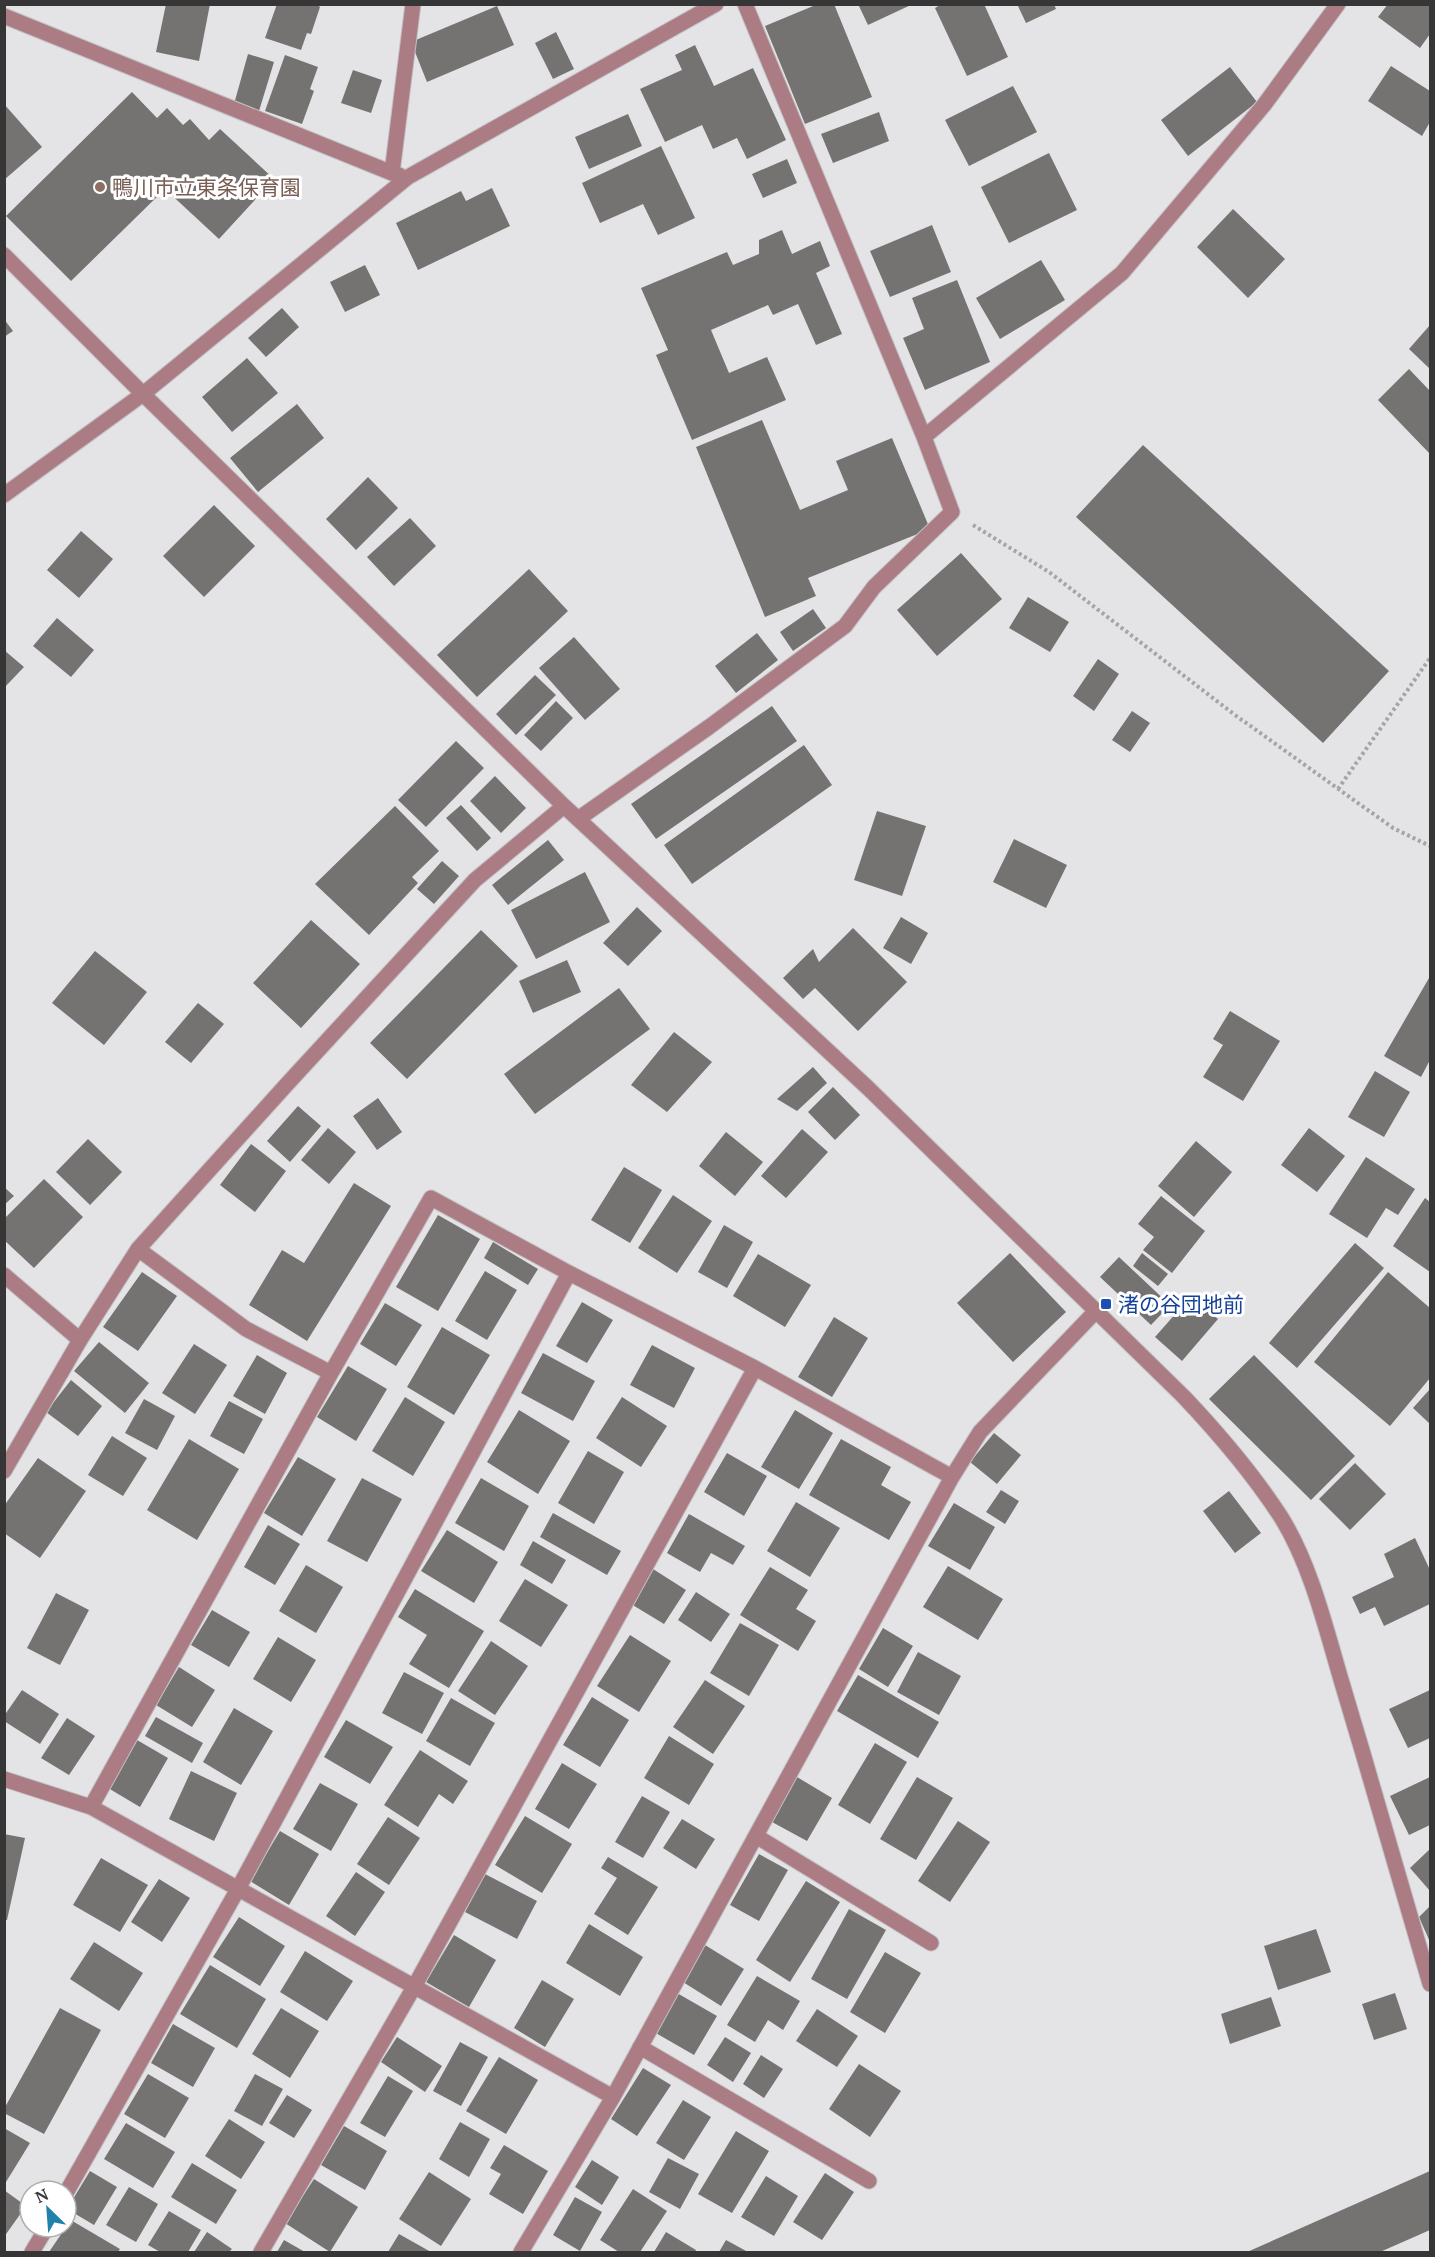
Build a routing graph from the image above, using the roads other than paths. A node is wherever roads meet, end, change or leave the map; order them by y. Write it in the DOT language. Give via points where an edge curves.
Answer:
graph roads {
  1 [pos="413,4"];
  2 [pos="716,4"];
  3 [pos="746,4"];
  4 [pos="1338,4"];
  5 [pos="4,16"];
  6 [pos="392,173"];
  7 [pos="408,177"];
  8 [pos="4,255"];
  9 [pos="143,394"];
  10 [pos="924,437"];
  11 [pos="4,495"];
  12 [pos="564,806"];
  13 [pos="578,819"];
  14 [pos="138,1249"];
  15 [pos="569,1273"];
  16 [pos="4,1275"];
  17 [pos="1095,1312"];
  18 [pos="80,1340"];
  19 [pos="756,1368"];
  20 [pos="331,1372"];
  21 [pos="4,1472"];
  22 [pos="952,1477"];
  23 [pos="4,1779"];
  24 [pos="91,1807"];
  25 [pos="756,1836"];
  26 [pos="238,1889"];
  27 [pos="931,1943"];
  28 [pos="1431,1984"];
  29 [pos="414,1987"];
  30 [pos="640,2047"];
  31 [pos="612,2097"];
  32 [pos="74,2179"];
  33 [pos="869,2181"];
  34 [pos="40,2239"];
  35 [pos="32,2253"];
  36 [pos="261,2253"];
  37 [pos="521,2253"];
  1 -- 6 [label="street"];
  2 -- 7 [label="street"];
  3 -- 10 [label="street"];
  4 -- 10 [label="street" via="1264,105 1122,273"];
  5 -- 6 [label="street"];
  6 -- 7 [label="street"];
  7 -- 9 [label="street"];
  8 -- 9 [label="street"];
  9 -- 11 [label="street"];
  9 -- 12 [label="street"];
  10 -- 13 [label="street" via="952,512 874,587 845,626"];
  12 -- 13 [label="street"];
  12 -- 14 [label="street" via="475,880"];
  13 -- 17 [label="street" via="868,1088"];
  14 -- 18 [label="street"];
  14 -- 20 [label="street" via="246,1329"];
  15 -- 19 [label="street"];
  15 -- 20 [label="street" via="431,1198"];
  15 -- 26 [label="street"];
  16 -- 18 [label="street"];
  17 -- 22 [label="street" via="980,1432"];
  17 -- 28 [label="street" via="1212,1427 1281,1518 1299,1553"];
  18 -- 21 [label="street"];
  19 -- 22 [label="street"];
  19 -- 29 [label="street"];
  20 -- 24 [label="street"];
  22 -- 25 [label="street"];
  23 -- 24 [label="street"];
  24 -- 26 [label="street"];
  25 -- 27 [label="street"];
  25 -- 30 [label="street"];
  26 -- 29 [label="street"];
  26 -- 32 [label="street"];
  29 -- 31 [label="street"];
  29 -- 36 [label="street"];
  30 -- 31 [label="street"];
  30 -- 33 [label="street"];
  31 -- 37 [label="street"];
  34 -- 35 [label="street"];
}
